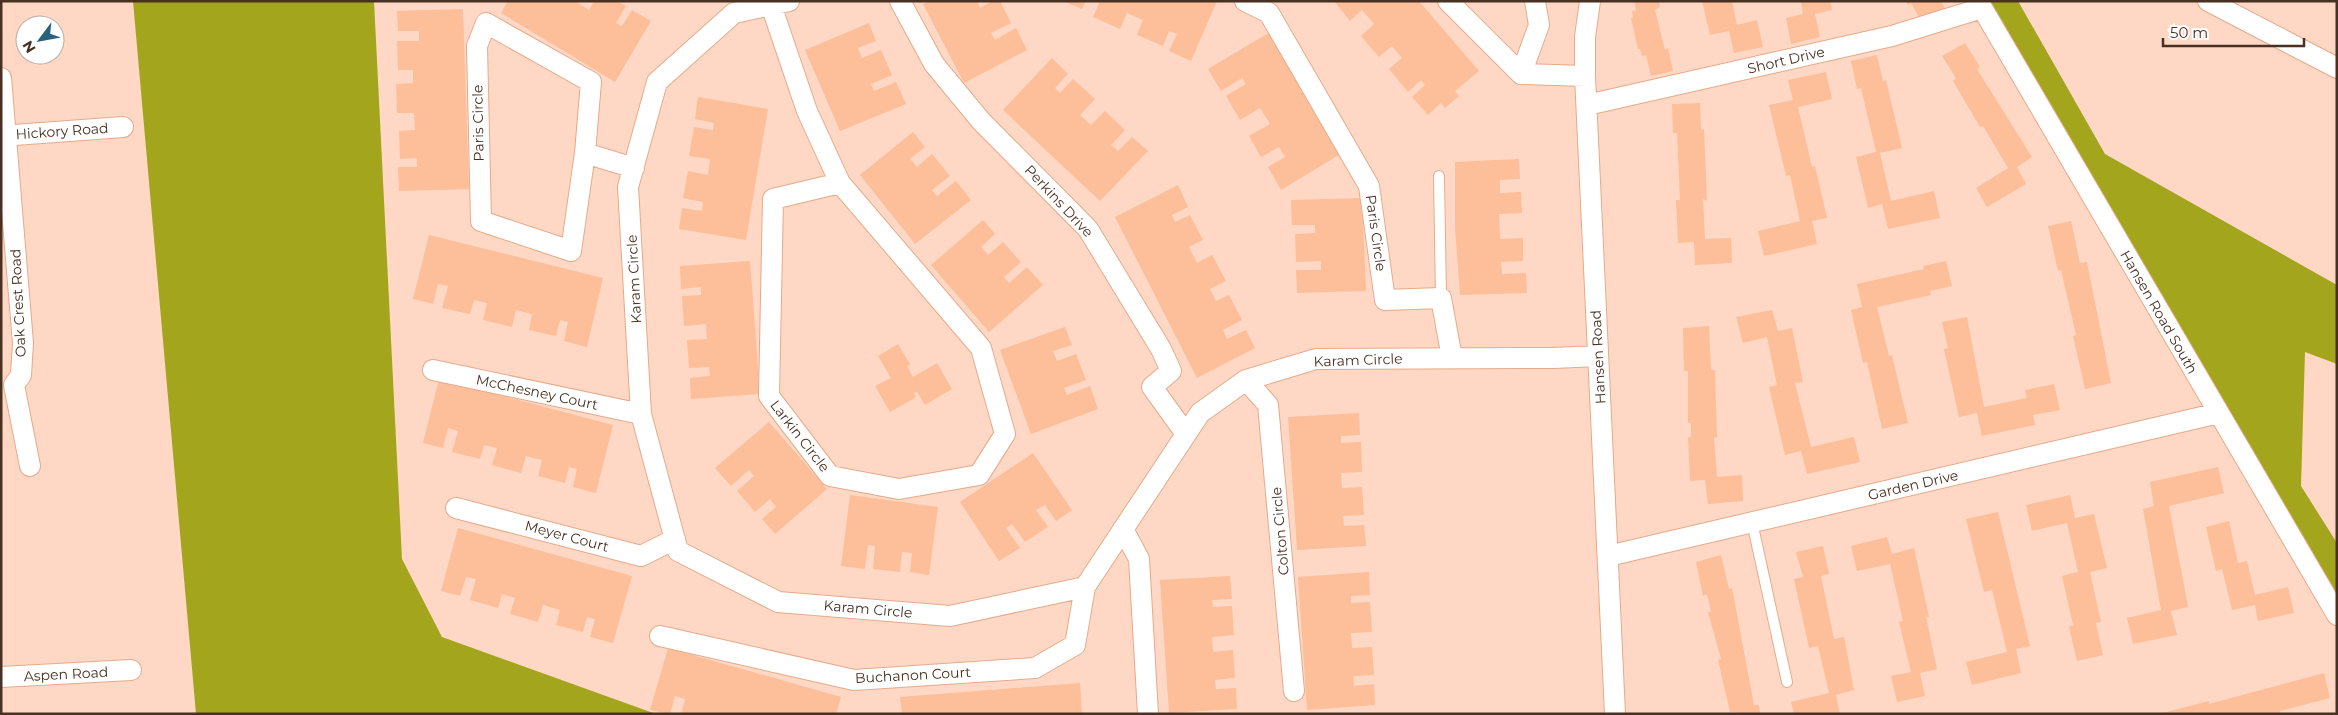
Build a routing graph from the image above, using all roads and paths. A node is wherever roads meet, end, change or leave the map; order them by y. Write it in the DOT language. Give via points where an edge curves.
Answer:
graph roads {
  1 [pos="900,1"];
  2 [pos="1245,1"];
  3 [pos="1448,1"];
  4 [pos="1535,1"];
  5 [pos="1590,1"];
  6 [pos="2208,1"];
  7 [pos="780,3"];
  8 [pos="1980,5"];
  9 [pos="2337,68"];
  10 [pos="1520,74"];
  11 [pos="1585,76"];
  12 [pos="1,78"];
  13 [pos="1587,105"];
  14 [pos="123,127"];
  15 [pos="4,136"];
  16 [pos="585,153"];
  17 [pos="634,168"];
  18 [pos="1439,176"];
  19 [pos="840,183"];
  20 [pos="1441,298"];
  21 [pos="1598,356"];
  22 [pos="1452,358"];
  23 [pos="433,370"];
  24 [pos="1246,380"];
  25 [pos="8,389"];
  26 [pos="2219,413"];
  27 [pos="641,414"];
  28 [pos="1186,434"];
  29 [pos="30,466"];
  30 [pos="456,508"];
  31 [pos="1752,522"];
  32 [pos="1123,529"];
  33 [pos="675,539"];
  34 [pos="1608,556"];
  35 [pos="1085,587"];
  36 [pos="2337,615"];
  37 [pos="660,636"];
  38 [pos="131,670"];
  39 [pos="1,677"];
  40 [pos="1787,682"];
  41 [pos="1294,691"];
  42 [pos="1148,714"];
  43 [pos="1615,714"];
  1 -- 28 [label="street, Perkins Drive" via="934,64 981,121 1088,229 1161,349 1171,371 1152,387"];
  2 -- 20 [label="street, Paris Circle" via="1269,13 1369,186 1385,300"];
  3 -- 10 [label="street"];
  4 -- 10 [label="street" via="1538,25"];
  5 -- 11 [label="street, Hansen Road" via="1585,37"];
  6 -- 9 [label="street"];
  7 -- 17 [label="street, Karam Circle" via="734,12 657,82"];
  7 -- 19 [label="street, Larkin Circle" via="807,111"];
  8 -- 13 [label="street, Short Drive" via="1892,36"];
  8 -- 26 [label="street, Hansen Road South"];
  10 -- 11 [label="street"];
  11 -- 13 [label="street, Hansen Road"];
  12 -- 15 [label="street, Oak Crest Road"];
  13 -- 21 [label="street, Hansen Road"];
  14 -- 15 [label="street, Hickory Road"];
  15 -- 25 [label="street, Oak Crest Road" via="23,343 21,375"];
  16 -- 16 [label="street, Paris Circle" via="591,82 486,23 477,46 481,221 571,252"];
  16 -- 17 [label="street"];
  17 -- 27 [label="street, Karam Circle" via="628,187"];
  18 -- 20 [label="lane"];
  19 -- 19 [label="street, Larkin Circle" via="981,348 1005,434 979,475 899,489 830,476 769,396 773,200"];
  20 -- 22 [label="street"];
  21 -- 22 [label="street, Karam Circle"];
  21 -- 34 [label="street, Hansen Road"];
  22 -- 24 [label="street, Karam Circle" via="1316,358"];
  23 -- 27 [label="street, McChesney Court"];
  24 -- 28 [label="street, Karam Circle" via="1200,413"];
  24 -- 41 [label="street, Colton Circle" via="1268,405"];
  25 -- 29 [label="street, Oak Crest Road"];
  26 -- 31 [label="street, Garden Drive"];
  26 -- 36 [label="street, Hansen Road South"];
  27 -- 33 [label="street, Karam Circle"];
  28 -- 32 [label="street, Karam Circle"];
  30 -- 33 [label="street, Meyer Court" via="641,556"];
  31 -- 34 [label="street, Garden Drive"];
  31 -- 40 [label="lane"];
  32 -- 35 [label="street, Karam Circle"];
  32 -- 42 [label="street" via="1139,558"];
  33 -- 35 [label="street, Karam Circle" via="678,551 778,602 950,616"];
  34 -- 43 [label="street, Hansen Road"];
  35 -- 37 [label="street, Buchanon Court" via="1075,645 1035,668 854,680"];
  38 -- 39 [label="street, Aspen Road"];
}
